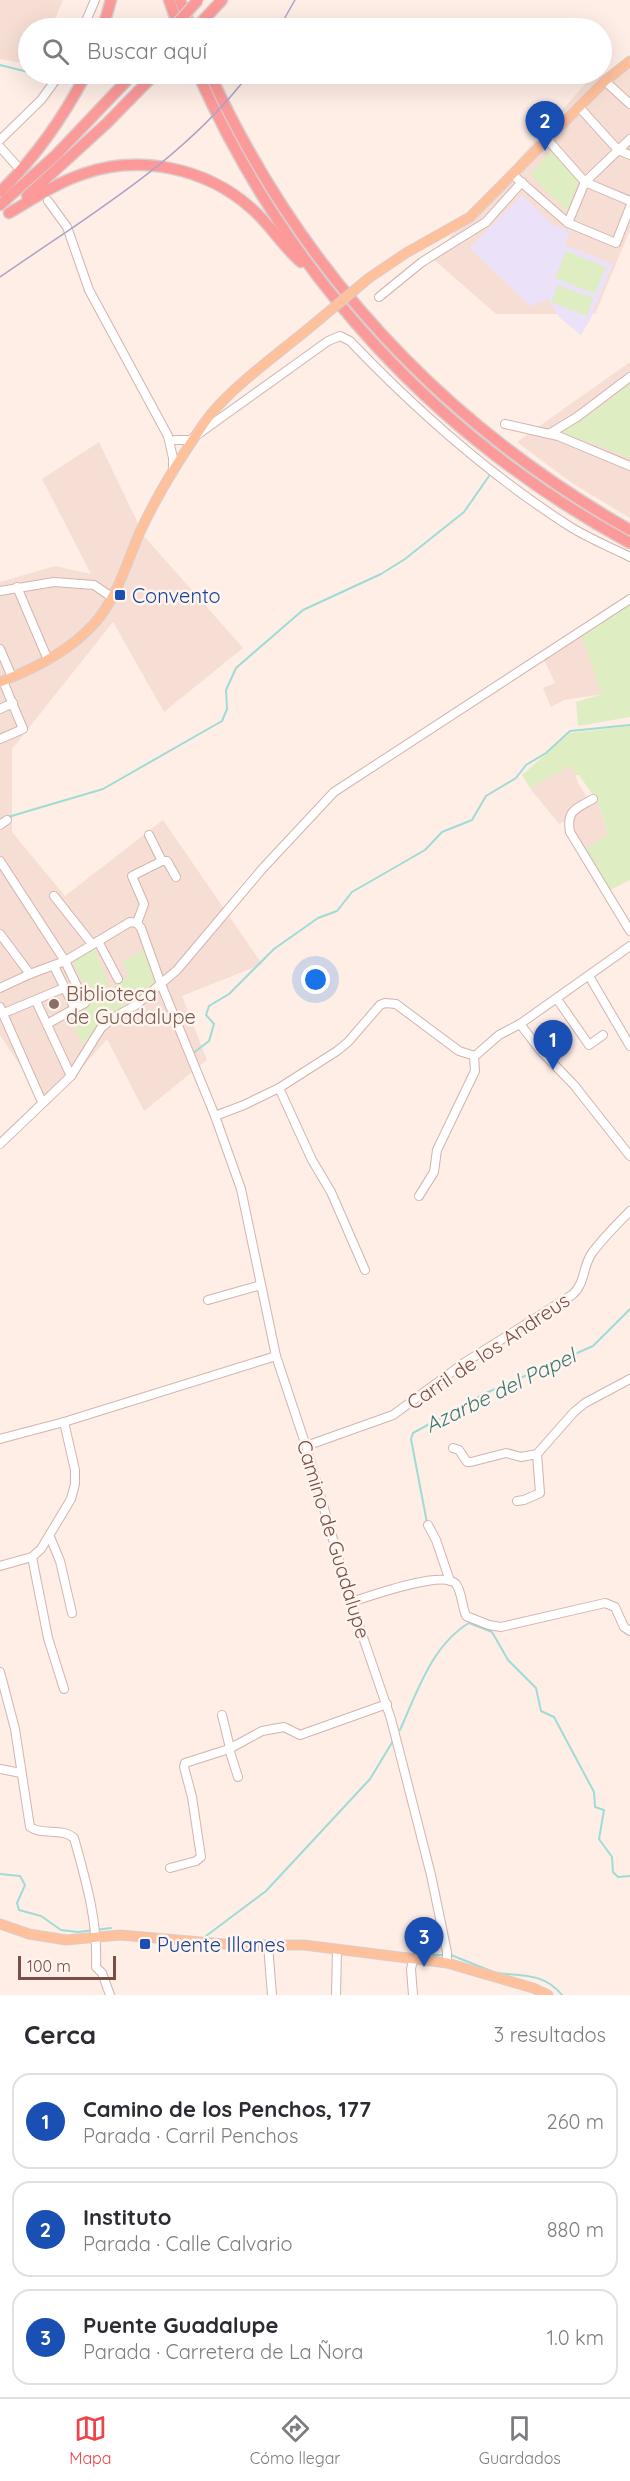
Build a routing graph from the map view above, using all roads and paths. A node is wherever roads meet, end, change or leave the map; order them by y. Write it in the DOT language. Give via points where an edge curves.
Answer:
graph roads {
  1 [pos="95,0"];
  2 [pos="111,0"];
  3 [pos="169,0"];
  4 [pos="180,0"];
  5 [pos="186,0"];
  6 [pos="198,0"];
  7 [pos="222,0"];
  8 [pos="87,18"];
  9 [pos="106,18"];
  10 [pos="175,18"];
  11 [pos="182,18"];
  12 [pos="189,18"];
  13 [pos="191,18"];
  14 [pos="205,18"];
  15 [pos="630,61"];
  16 [pos="612,75"];
  17 [pos="53,84"];
  18 [pos="80,84"];
  19 [pos="123,84"];
  20 [pos="145,84"];
  21 [pos="203,84"];
  22 [pos="215,84"];
  23 [pos="602,84"];
  24 [pos="608,84"];
  25 [pos="630,104"];
  26 [pos="579,107"];
  27 [pos="547,139"];
  28 [pos="630,139"];
  29 [pos="0,140"];
  30 [pos="0,147"];
  31 [pos="618,150"];
  32 [pos="630,156"];
  33 [pos="16,165"];
  34 [pos="513,175"];
  35 [pos="522,182"];
  36 [pos="585,182"];
  37 [pos="0,192"];
  38 [pos="48,201"];
  39 [pos="630,201"];
  40 [pos="0,205"];
  41 [pos="630,207"];
  42 [pos="9,213"];
  43 [pos="0,221"];
  44 [pos="568,223"];
  45 [pos="312,272"];
  46 [pos="379,297"];
  47 [pos="630,377"];
  48 [pos="505,424"];
  49 [pos="549,434"];
  50 [pos="195,436"];
  51 [pos="171,438"];
  52 [pos="172,452"];
  53 [pos="183,455"];
  54 [pos="630,466"];
  55 [pos="172,475"];
  56 [pos="630,530"];
  57 [pos="630,543"];
  58 [pos="630,557"];
  59 [pos="17,587"];
  60 [pos="0,591"];
  61 [pos="113,598"];
  62 [pos="630,599"];
  63 [pos="0,648"];
  64 [pos="48,660"];
  65 [pos="5,680"];
  66 [pos="13,704"];
  67 [pos="0,709"];
  68 [pos="0,739"];
  69 [pos="593,799"];
  70 [pos="7,820"];
  71 [pos="0,825"];
  72 [pos="149,835"];
  73 [pos="162,861"];
  74 [pos="1,864"];
  75 [pos="176,877"];
  76 [pos="54,896"];
  77 [pos="137,923"];
  78 [pos="630,931"];
  79 [pos="0,934"];
  80 [pos="95,943"];
  81 [pos="630,946"];
  82 [pos="64,961"];
  83 [pos="54,966"];
  84 [pos="30,974"];
  85 [pos="589,976"];
  86 [pos="118,979"];
  87 [pos="161,984"];
  88 [pos="0,988"];
  89 [pos="64,988"];
  90 [pos="557,999"];
  91 [pos="36,1001"];
  92 [pos="75,1009"];
  93 [pos="2,1010"];
  94 [pos="47,1024"];
  95 [pos="520,1024"];
  96 [pos="603,1035"];
  97 [pos="630,1046"];
  98 [pos="474,1056"];
  99 [pos="71,1076"];
  100 [pos="279,1088"];
  101 [pos="42,1102"];
  102 [pos="215,1116"];
  103 [pos="0,1144"];
  104 [pos="630,1156"];
  105 [pos="419,1196"];
  106 [pos="630,1210"];
  107 [pos="365,1270"];
  108 [pos="261,1285"];
  109 [pos="207,1300"];
  110 [pos="276,1356"];
  111 [pos="630,1379"];
  112 [pos="64,1422"];
  113 [pos="0,1439"];
  114 [pos="306,1446"];
  115 [pos="453,1448"];
  116 [pos="537,1454"];
  117 [pos="517,1501"];
  118 [pos="428,1525"];
  119 [pos="50,1537"];
  120 [pos="32,1557"];
  121 [pos="0,1566"];
  122 [pos="450,1581"];
  123 [pos="351,1602"];
  124 [pos="72,1612"];
  125 [pos="630,1631"];
  126 [pos="0,1672"];
  127 [pos="64,1689"];
  128 [pos="387,1704"];
  129 [pos="222,1715"];
  130 [pos="230,1748"];
  131 [pos="0,1769"];
  132 [pos="21,1773"];
  133 [pos="238,1777"];
  134 [pos="170,1868"];
  135 [pos="0,1924"];
  136 [pos="96,1932"];
  137 [pos="268,1945"];
  138 [pos="337,1949"];
  139 [pos="447,1957"];
  140 [pos="413,1960"];
  141 [pos="110,1995"];
  142 [pos="272,1995"];
  143 [pos="336,1995"];
  144 [pos="413,1995"];
  145 [pos="548,1995"];
  1 -- 8 [label="street"];
  2 -- 9 [label="highway"];
  3 -- 10 [label="highway"];
  4 -- 12 [label="highway"];
  5 -- 13 [label="highway"];
  6 -- 11 [label="highway, bridge"];
  7 -- 14 [label="highway"];
  15 -- 16 [label="main road"];
  17 -- 29 [label="street"];
  18 -- 37 [label="highway" via="49,136"];
  19 -- 40 [label="highway"];
  20 -- 42 [label="highway"];
  21 -- 45 [label="highway" via="240,160"];
  22 -- 56 [label="highway" via="230,118 288,216 339,285 387,340 483,431 558,486"];
  23 -- 26 [label="main road"];
  24 -- 25 [label="street"];
  26 -- 27 [label="main road"];
  26 -- 31 [label="street"];
  27 -- 34 [label="main road"];
  27 -- 36 [label="street"];
  28 -- 31 [label="street"];
  30 -- 33 [label="street"];
  31 -- 32 [label="street"];
  31 -- 36 [label="street"];
  34 -- 35 [label="street"];
  34 -- 50 [label="main road, bridge" via="470,218 369,278 227,399"];
  35 -- 44 [label="street"];
  35 -- 46 [label="street" via="486,222 422,262"];
  36 -- 39 [label="street"];
  36 -- 44 [label="street"];
  38 -- 51 [label="street" via="67,227 89,290"];
  41 -- 44 [label="street" via="616,243"];
  42 -- 43 [label="highway"];
  42 -- 45 [label="highway" via="61,183 97,170 133,165 173,169 211,182 238,197"];
  45 -- 57 [label="highway" via="377,347 450,419 549,495"];
  47 -- 49 [label="street"];
  48 -- 49 [label="street"];
  49 -- 54 [label="street"];
  50 -- 51 [label="street" via="187,441"];
  50 -- 53 [label="main road"];
  50 -- 58 [label="street" via="332,338 345,338 401,394 489,468 570,527"];
  51 -- 52 [label="street"];
  51 -- 53 [label="street"];
  52 -- 53 [label="street"];
  52 -- 55 [label="street"];
  53 -- 55 [label="main road"];
  55 -- 61 [label="main road" via="141,530"];
  59 -- 60 [label="street"];
  59 -- 61 [label="street" via="54,582 94,585"];
  59 -- 64 [label="street"];
  61 -- 64 [label="main road" via="93,625"];
  62 -- 87 [label="street" via="334,792"];
  63 -- 65 [label="street"];
  64 -- 65 [label="main road"];
  65 -- 66 [label="street"];
  66 -- 67 [label="street"];
  66 -- 68 [label="street" via="23,729"];
  69 -- 78 [label="street" via="571,813 570,832"];
  70 -- 71 [label="street"];
  72 -- 73 [label="street"];
  73 -- 75 [label="street" via="170,864"];
  73 -- 77 [label="street" via="132,876 144,904"];
  74 -- 82 [label="street"];
  76 -- 80 [label="street"];
  77 -- 80 [label="street" via="130,922"];
  77 -- 87 [label="street, Camino de Guadalupe"];
  79 -- 84 [label="street"];
  80 -- 82 [label="street"];
  80 -- 86 [label="street"];
  81 -- 85 [label="street"];
  82 -- 83 [label="street"];
  82 -- 92 [label="street" via="86,1003"];
  83 -- 84 [label="street"];
  83 -- 89 [label="street"];
  84 -- 88 [label="street"];
  85 -- 90 [label="street"];
  85 -- 97 [label="street"];
  87 -- 99 [label="street" via="101,1028"];
  87 -- 102 [label="street, Camino de Guadalupe"];
  89 -- 91 [label="street"];
  89 -- 92 [label="street"];
  90 -- 95 [label="street"];
  90 -- 96 [label="street" via="589,1045"];
  91 -- 93 [label="street"];
  91 -- 94 [label="street"];
  92 -- 94 [label="street"];
  93 -- 101 [label="street"];
  94 -- 99 [label="street"];
  95 -- 98 [label="street"];
  95 -- 104 [label="street"];
  98 -- 100 [label="street" via="459,1052 396,1004 385,1003 337,1051"];
  98 -- 105 [label="street" via="475,1071 440,1141 434,1172"];
  99 -- 101 [label="street"];
  100 -- 102 [label="street"];
  100 -- 107 [label="street"];
  101 -- 103 [label="street"];
  102 -- 108 [label="street, Camino de Guadalupe" via="242,1189"];
  106 -- 114 [label="street, Carril de los Andreus" via="592,1252 583,1282 572,1295 441,1379 393,1415"];
  108 -- 109 [label="street"];
  108 -- 110 [label="street, Camino de Guadalupe"];
  110 -- 112 [label="street"];
  110 -- 114 [label="street, Camino de Guadalupe"];
  111 -- 116 [label="street" via="585,1402"];
  112 -- 113 [label="street"];
  112 -- 119 [label="street" via="75,1484"];
  114 -- 123 [label="street, Camino de Guadalupe"];
  115 -- 116 [label="street" via="467,1462 506,1453 521,1458"];
  116 -- 117 [label="street" via="540,1493"];
  118 -- 122 [label="street"];
  119 -- 120 [label="street"];
  119 -- 124 [label="street"];
  120 -- 121 [label="street"];
  120 -- 127 [label="street" via="48,1638"];
  122 -- 123 [label="street" via="425,1580"];
  122 -- 125 [label="street" via="457,1585 466,1616 494,1627 605,1604 615,1607"];
  123 -- 128 [label="street, Camino de Guadalupe"];
  126 -- 132 [label="street" via="15,1729"];
  128 -- 130 [label="street" via="300,1735 284,1727 262,1731"];
  128 -- 139 [label="street, Camino de Guadalupe"];
  129 -- 130 [label="street"];
  130 -- 133 [label="street"];
  130 -- 134 [label="street" via="184,1764 201,1857"];
  131 -- 132 [label="street"];
  132 -- 136 [label="street" via="31,1829 63,1832 74,1838"];
  135 -- 136 [label="main road" via="66,1940"];
  136 -- 137 [label="main road"];
  136 -- 141 [label="street" via="96,1967"];
  137 -- 138 [label="main road"];
  137 -- 142 [label="street"];
  138 -- 140 [label="main road"];
  138 -- 143 [label="street"];
  139 -- 140 [label="main road"];
  139 -- 145 [label="main road"];
  140 -- 144 [label="street"];
}
